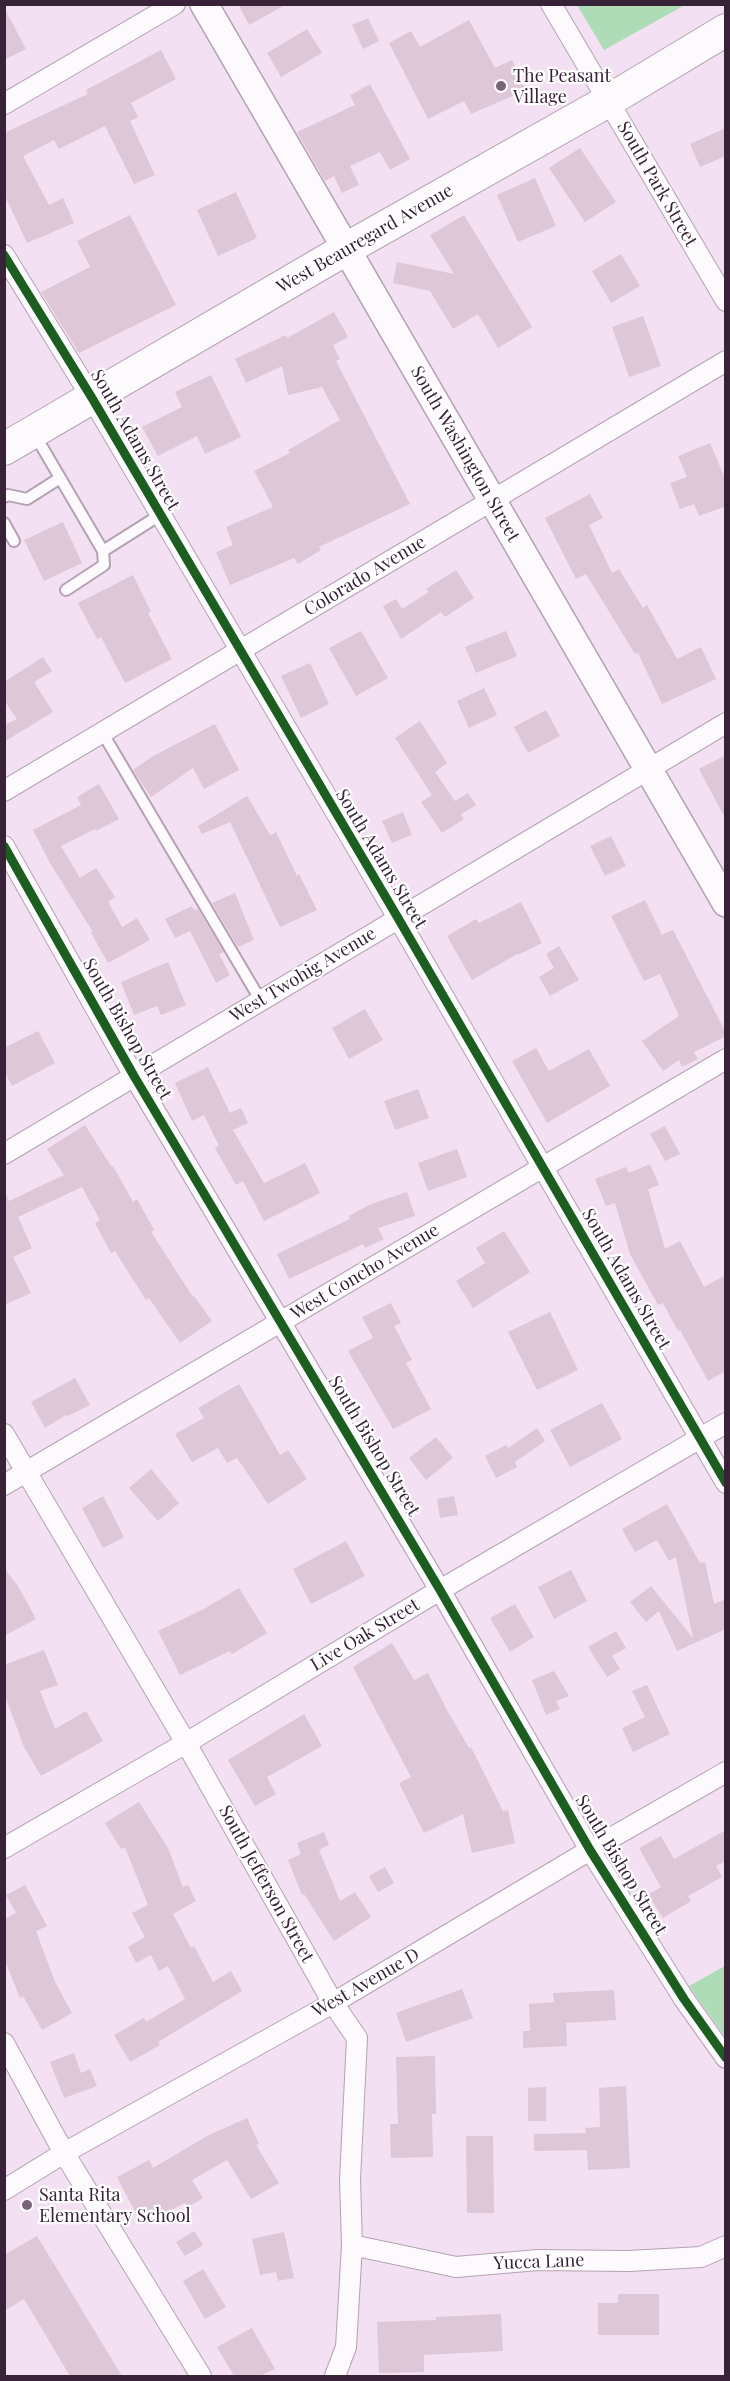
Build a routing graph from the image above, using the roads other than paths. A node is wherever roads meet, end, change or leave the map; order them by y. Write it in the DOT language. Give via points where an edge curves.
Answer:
graph roads {
  1 [pos="175,4"];
  2 [pos="204,4"];
  3 [pos="551,4"];
  4 [pos="726,30"];
  5 [pos="608,101"];
  6 [pos="4,104"];
  7 [pos="346,249"];
  8 [pos="4,255"];
  9 [pos="726,301"];
  10 [pos="726,361"];
  11 [pos="92,398"];
  12 [pos="33,432"];
  13 [pos="4,449"];
  14 [pos="60,478"];
  15 [pos="4,497"];
  16 [pos="492,500"];
  17 [pos="160,515"];
  18 [pos="4,523"];
  19 [pos="14,541"];
  20 [pos="103,551"];
  21 [pos="66,590"];
  22 [pos="239,651"];
  23 [pos="726,723"];
  24 [pos="102,732"];
  25 [pos="649,770"];
  26 [pos="4,790"];
  27 [pos="4,846"];
  28 [pos="726,903"];
  29 [pos="398,918"];
  30 [pos="261,1000"];
  31 [pos="726,1059"];
  32 [pos="134,1076"];
  33 [pos="4,1154"];
  34 [pos="542,1168"];
  35 [pos="281,1322"];
  36 [pos="726,1423"];
  37 [pos="4,1434"];
  38 [pos="701,1439"];
  39 [pos="27,1472"];
  40 [pos="726,1483"];
  41 [pos="4,1485"];
  42 [pos="440,1590"];
  43 [pos="186,1743"];
  44 [pos="726,1772"];
  45 [pos="4,1848"];
  46 [pos="590,1850"];
  47 [pos="333,2003"];
  48 [pos="4,2043"];
  49 [pos="726,2058"];
  50 [pos="64,2153"];
  51 [pos="4,2190"];
  52 [pos="352,2245"];
  53 [pos="726,2246"];
  54 [pos="201,2376"];
  55 [pos="335,2376"];
  1 -- 6 [label="street"];
  2 -- 7 [label="street, South Washington Street"];
  3 -- 5 [label="street, South Park Street"];
  4 -- 5 [label="main road, West Beauregard Avenue"];
  5 -- 7 [label="main road, West Beauregard Avenue"];
  5 -- 9 [label="street, South Park Street"];
  7 -- 11 [label="main road, West Beauregard Avenue"];
  7 -- 16 [label="street, South Washington Street"];
  8 -- 11 [label="street, South Adams Street"];
  10 -- 16 [label="street, Colorado Avenue"];
  11 -- 12 [label="main road, West Beauregard Avenue"];
  11 -- 17 [label="street, South Adams Street"];
  12 -- 13 [label="main road, West Beauregard Avenue"];
  12 -- 14 [label="lane"];
  14 -- 15 [label="lane" via="27,499"];
  14 -- 20 [label="lane"];
  16 -- 22 [label="street, Colorado Avenue"];
  16 -- 25 [label="street, South Washington Street"];
  17 -- 20 [label="lane"];
  17 -- 22 [label="street, South Adams Street"];
  18 -- 19 [label="lane"];
  20 -- 21 [label="lane" via="104,565"];
  22 -- 24 [label="street, Colorado Avenue"];
  22 -- 29 [label="street, South Adams Street"];
  23 -- 25 [label="street, West Twohig Avenue"];
  24 -- 26 [label="street, Colorado Avenue"];
  24 -- 30 [label="lane"];
  25 -- 28 [label="street, South Washington Street"];
  25 -- 29 [label="street, West Twohig Avenue"];
  27 -- 32 [label="street, South Bishop Street"];
  29 -- 30 [label="street, West Twohig Avenue"];
  29 -- 34 [label="street, South Adams Street"];
  30 -- 32 [label="street, West Twohig Avenue"];
  31 -- 34 [label="street, West Concho Avenue"];
  32 -- 33 [label="street, West Twohig Avenue"];
  32 -- 35 [label="street, South Bishop Street"];
  34 -- 35 [label="street, West Concho Avenue"];
  34 -- 38 [label="street, South Adams Street"];
  35 -- 39 [label="street, West Concho Avenue"];
  35 -- 42 [label="street, South Bishop Street"];
  36 -- 38 [label="street, Live Oak Street"];
  37 -- 39 [label="street, South Jefferson Street"];
  38 -- 40 [label="street, South Adams Street"];
  38 -- 42 [label="street, Live Oak Street"];
  39 -- 41 [label="street, West Concho Avenue"];
  39 -- 43 [label="street, South Jefferson Street"];
  42 -- 43 [label="street, Live Oak Street"];
  42 -- 46 [label="street, South Bishop Street"];
  43 -- 45 [label="street, Live Oak Street"];
  43 -- 47 [label="street, South Jefferson Street"];
  44 -- 46 [label="street, West Avenue D"];
  46 -- 47 [label="street, West Avenue D"];
  46 -- 49 [label="street, South Bishop Street"];
  47 -- 50 [label="street, West Avenue D"];
  47 -- 52 [label="street, South Jefferson Street" via="357,2038 350,2180"];
  48 -- 50 [label="street"];
  50 -- 51 [label="street, West Avenue D"];
  50 -- 54 [label="street"];
  52 -- 53 [label="street, Yucca Lane" via="456,2266 701,2257"];
  52 -- 55 [label="street, South Jefferson Street" via="346,2347"];
}
